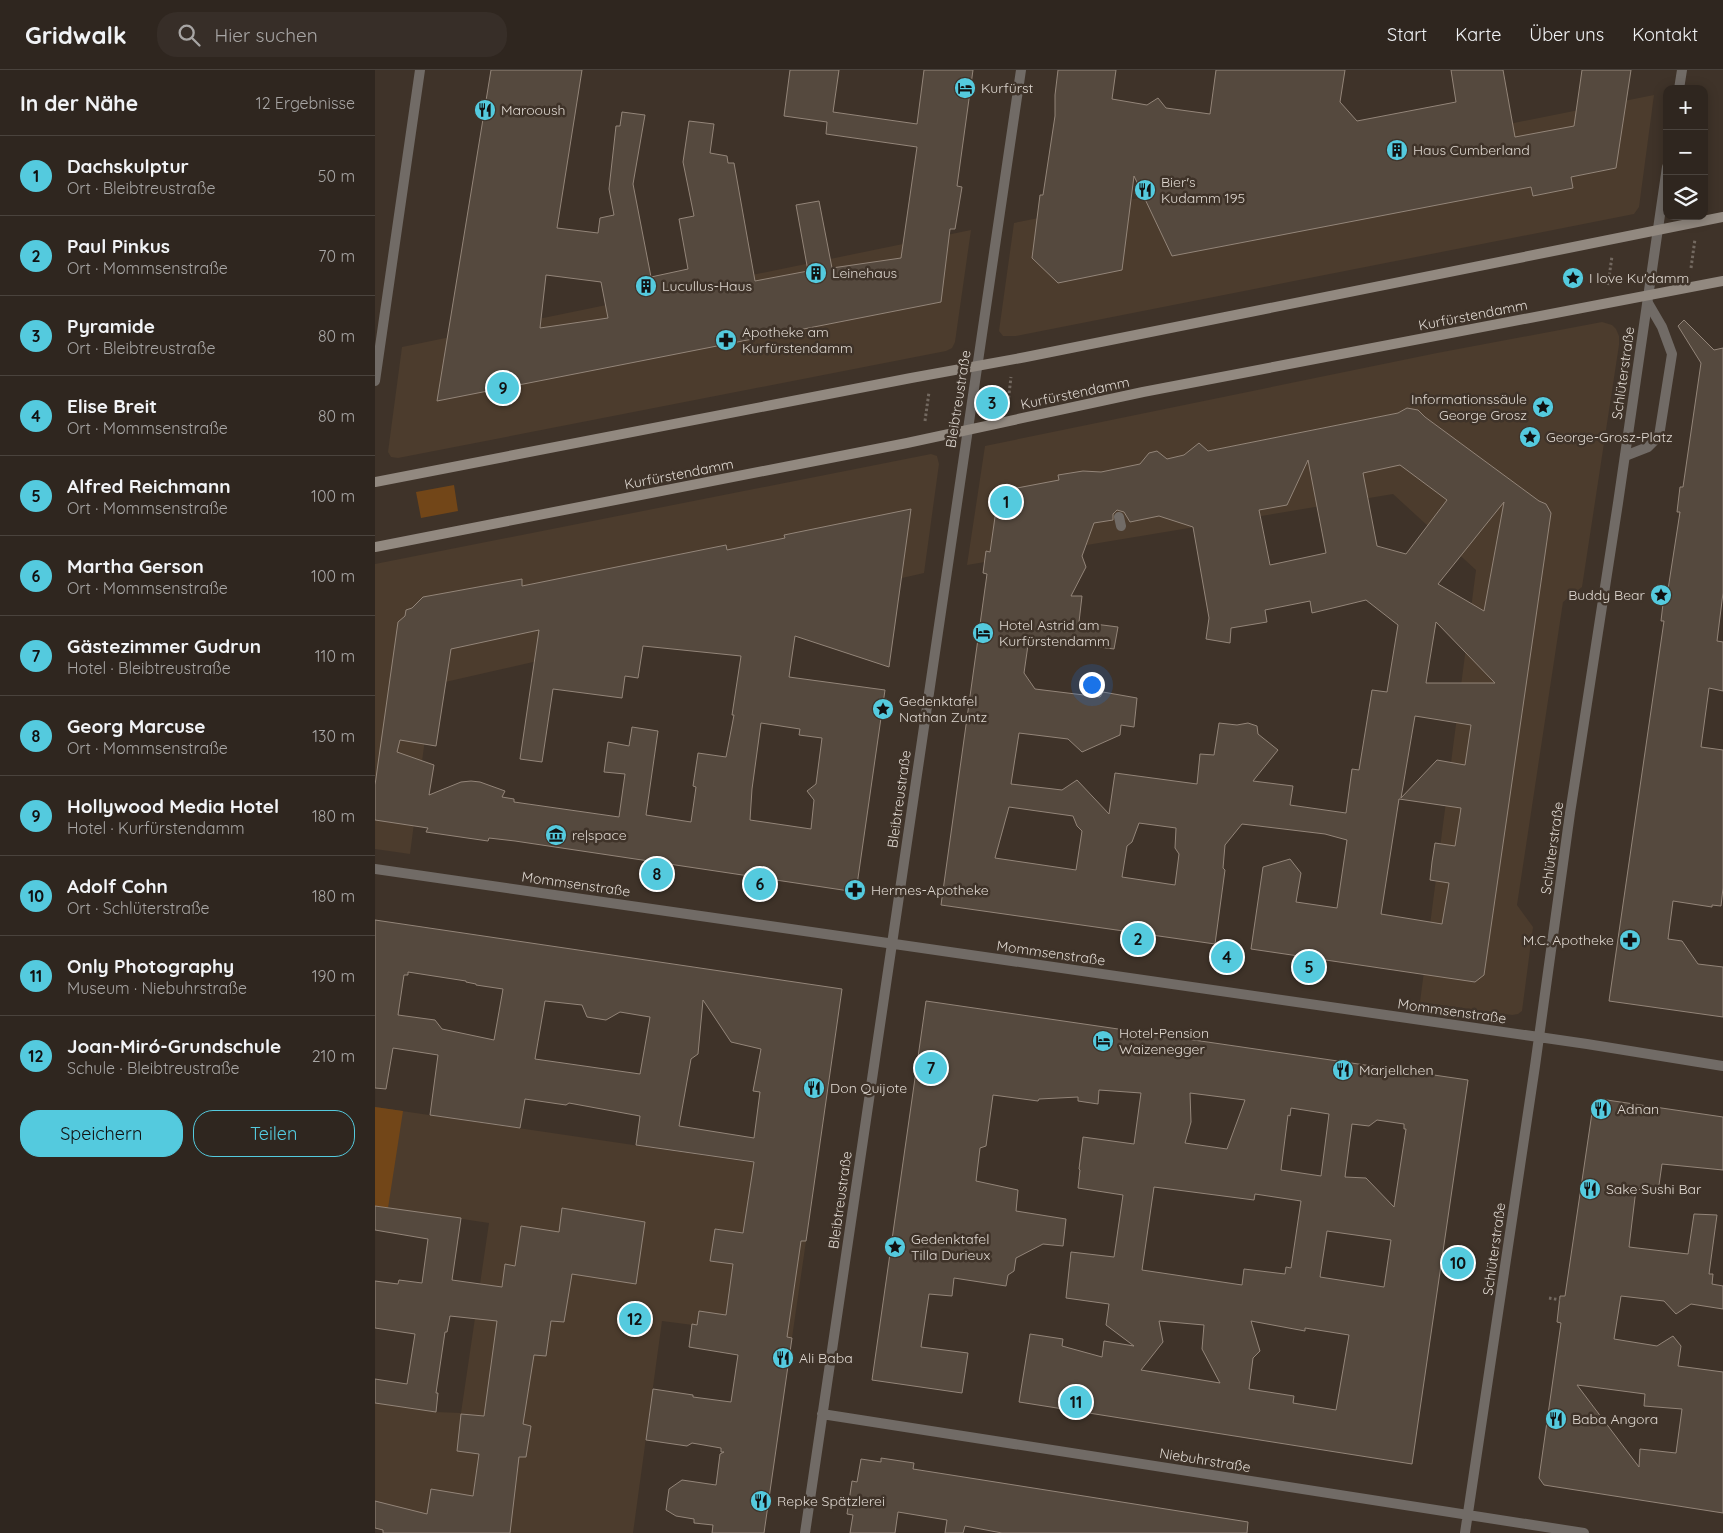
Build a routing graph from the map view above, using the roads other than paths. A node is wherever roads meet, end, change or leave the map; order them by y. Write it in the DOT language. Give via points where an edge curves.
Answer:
graph roads {
  1 [pos="419,70"];
  2 [pos="1021,70"];
  3 [pos="1682,70"];
  4 [pos="1680,85"];
  5 [pos="1666,175"];
  6 [pos="1723,217"];
  7 [pos="1658,230"];
  8 [pos="1723,281"];
  9 [pos="1648,299"];
  10 [pos="977,366"];
  11 [pos="375,381"];
  12 [pos="967,430"];
  13 [pos="1625,456"];
  14 [pos="375,482"];
  15 [pos="375,547"];
  16 [pos="375,868"];
  17 [pos="892,943"];
  18 [pos="1539,1038"];
  19 [pos="1723,1066"];
  20 [pos="822,1414"];
  21 [pos="1468,1516"];
  22 [pos="805,1533"];
  23 [pos="1465,1533"];
  24 [pos="1583,1533"];
  1 -- 11 [label="street"];
  2 -- 10 [label="street, Bleibtreustraße"];
  3 -- 4 [label="street"];
  5 -- 7 [label="street, Schlüterstraße"];
  6 -- 7 [label="main road"];
  7 -- 9 [label="street, Schlüterstraße"];
  7 -- 10 [label="main road"];
  8 -- 9 [label="main road, Kurfürstendamm"];
  9 -- 12 [label="main road, Kurfürstendamm" via="1091,403"];
  9 -- 13 [label="street, Schlüterstraße"];
  9 -- 13 [label="street" via="1672,354 1659,436 1648,447"];
  10 -- 12 [label="street, Bleibtreustraße"];
  10 -- 14 [label="main road"];
  12 -- 15 [label="main road, Kurfürstendamm"];
  12 -- 17 [label="street, Bleibtreustraße"];
  13 -- 18 [label="street, Schlüterstraße"];
  16 -- 17 [label="street, Mommsenstraße"];
  17 -- 18 [label="street, Mommsenstraße"];
  17 -- 20 [label="street, Bleibtreustraße"];
  18 -- 19 [label="street, Mommsenstraße"];
  18 -- 21 [label="street, Schlüterstraße"];
  20 -- 21 [label="street, Niebuhrstraße"];
  20 -- 22 [label="street, Bleibtreustraße"];
  21 -- 23 [label="street, Schlüterstraße"];
  21 -- 24 [label="street, Niebuhrstraße"];
}
